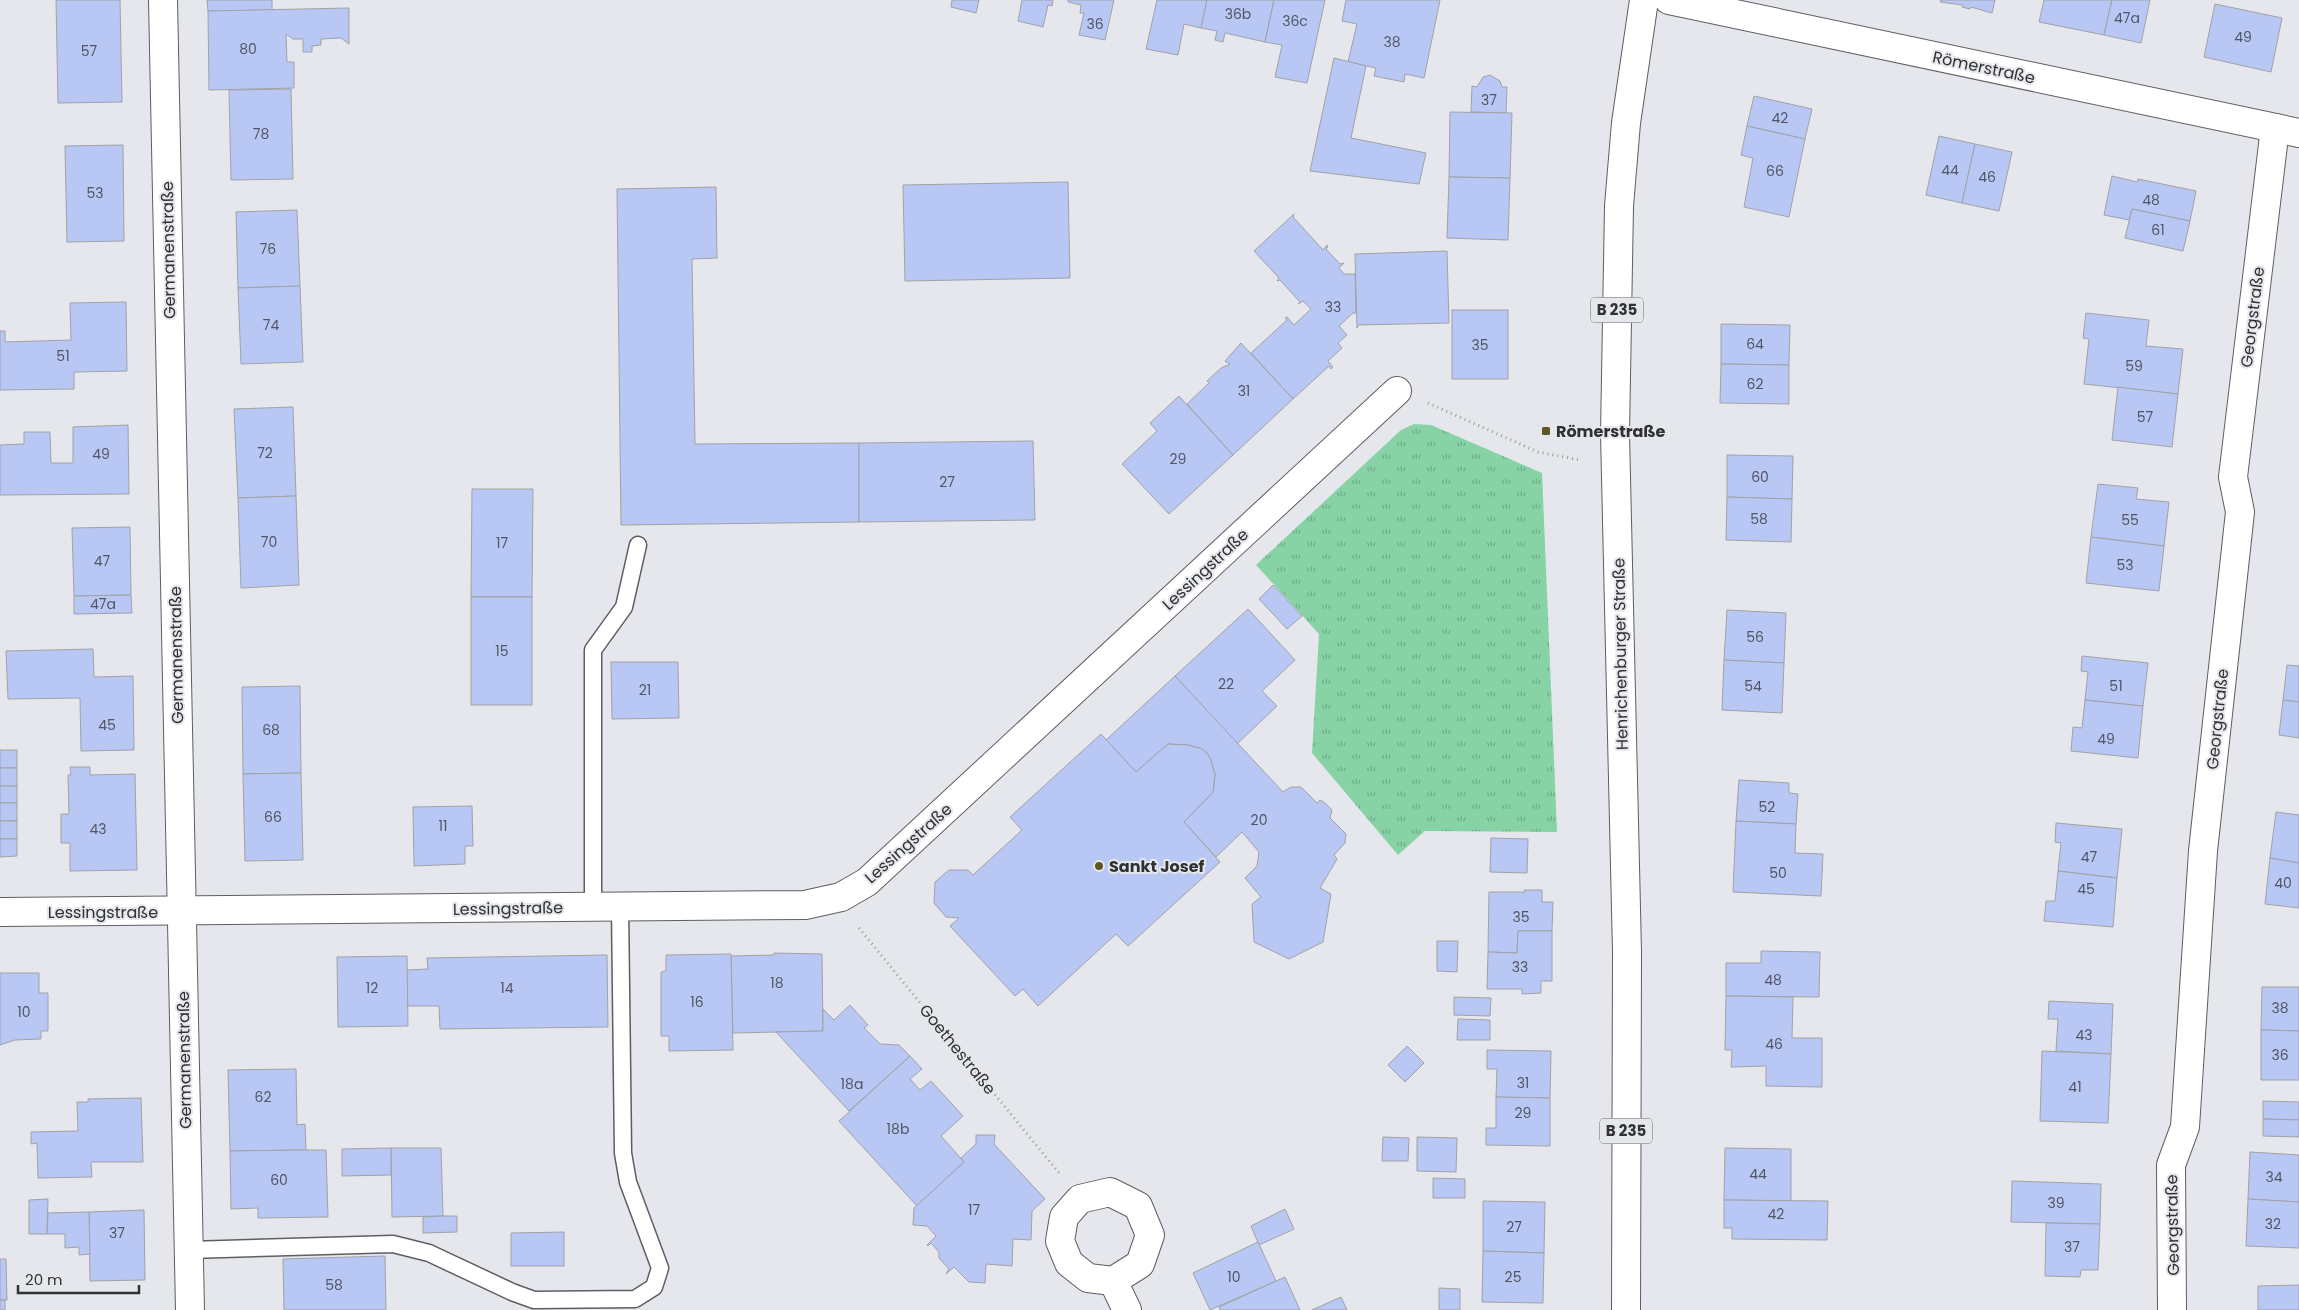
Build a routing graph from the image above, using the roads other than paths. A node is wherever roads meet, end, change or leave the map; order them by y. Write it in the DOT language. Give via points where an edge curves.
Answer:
graph roads {
  1 [pos="163,0"];
  2 [pos="1644,0"];
  3 [pos="1668,0"];
  4 [pos="2287,131"];
  5 [pos="1397,391"];
  6 [pos="638,545"];
  7 [pos="606,906"];
  8 [pos="181,911"];
  9 [pos="0,912"];
  10 [pos="189,1250"];
  11 [pos="1112,1280"];
  12 [pos="190,1310"];
  13 [pos="1126,1310"];
  14 [pos="1626,1310"];
  15 [pos="2172,1310"];
  1 -- 8 [label="street, Germanenstraße"];
  2 -- 14 [label="street, Henrichenburger Straße / B 235" via="1626,123 1619,206 1615,465 1627,952"];
  3 -- 4 [label="street, Römerstraße"];
  4 -- 15 [label="street, Georgstraße" via="2234,477 2240,512 2203,851 2185,1128 2171,1165"];
  5 -- 7 [label="street, Lessingstraße" via="867,882 841,897 805,905"];
  6 -- 7 [label="lane" via="624,607 593,650"];
  7 -- 8 [label="street, Lessingstraße"];
  7 -- 10 [label="lane" via="623,1153 628,1182 660,1268 654,1288 635,1298 534,1300 429,1253 393,1244"];
  8 -- 9 [label="street, Lessingstraße"];
  8 -- 10 [label="street, Germanenstraße"];
  10 -- 12 [label="street, Germanenstraße"];
  11 -- 11 [label="street" via="1140,1264 1150,1235 1138,1206 1110,1192 1080,1199 1064,1217 1060,1241 1069,1263 1088,1278"];
  11 -- 13 [label="street"];
}
